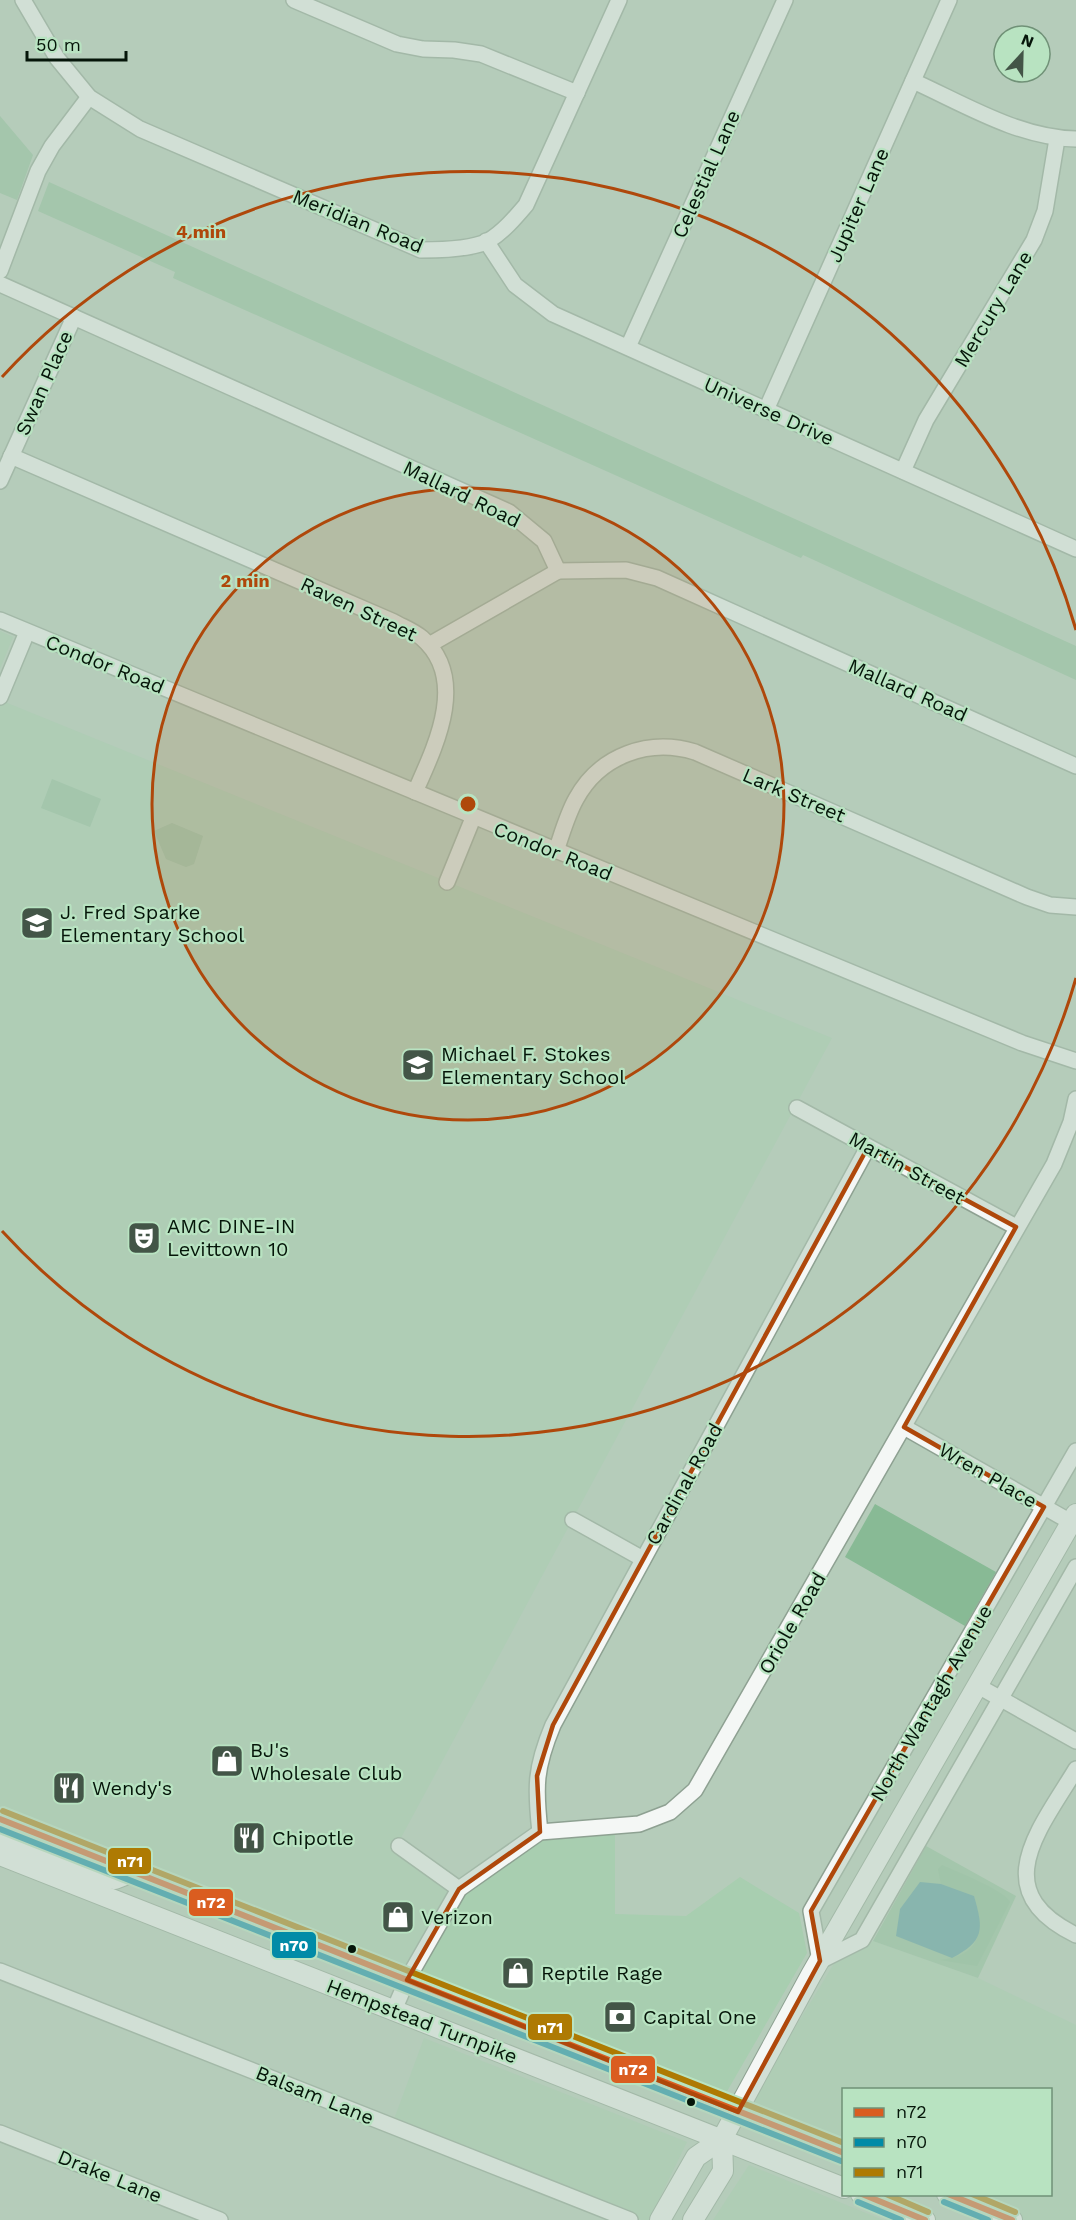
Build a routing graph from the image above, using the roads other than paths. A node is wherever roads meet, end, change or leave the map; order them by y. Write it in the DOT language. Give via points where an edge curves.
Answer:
graph roads {
  1 [pos="23,0"];
  2 [pos="294,0"];
  3 [pos="619,0"];
  4 [pos="784,0"];
  5 [pos="949,0"];
  6 [pos="913,81"];
  7 [pos="578,93"];
  8 [pos="89,97"];
  9 [pos="1057,139"];
  10 [pos="1076,139"];
  11 [pos="486,241"];
  12 [pos="0,271"];
  13 [pos="0,284"];
  14 [pos="74,317"];
  15 [pos="628,347"];
  16 [pos="766,410"];
  17 [pos="11,456"];
  18 [pos="903,471"];
  19 [pos="0,482"];
  20 [pos="1076,549"];
  21 [pos="558,571"];
  22 [pos="0,620"];
  23 [pos="27,632"];
  24 [pos="429,645"];
  25 [pos="0,697"];
  26 [pos="1076,766"];
  27 [pos="415,792"];
  28 [pos="473,818"];
  29 [pos="556,851"];
  30 [pos="447,882"];
  31 [pos="1076,907"];
  32 [pos="1076,1061"];
  33 [pos="1076,1099"];
  34 [pos="797,1108"];
  35 [pos="868,1147"];
  36 [pos="1016,1227"];
  37 [pos="904,1427"];
  38 [pos="1076,1451"];
  39 [pos="1044,1507"];
  40 [pos="573,1520"];
  41 [pos="1074,1521"];
  42 [pos="643,1559"];
  43 [pos="1076,1567"];
  44 [pos="978,1686"];
  45 [pos="1001,1698"];
  46 [pos="1076,1741"];
  47 [pos="1076,1769"];
  48 [pos="0,1819"];
  49 [pos="540,1832"];
  50 [pos="0,1837"];
  51 [pos="399,1846"];
  52 [pos="0,1855"];
  53 [pos="134,1872"];
  54 [pos="459,1889"];
  55 [pos="120,1902"];
  56 [pos="1076,1935"];
  57 [pos="820,1961"];
  58 [pos="0,1971"];
  59 [pos="407,1980"];
  60 [pos="394,2010"];
  61 [pos="738,2112"];
  62 [pos="0,2133"];
  63 [pos="722,2139"];
  64 [pos="842,2153"];
  65 [pos="842,2188"];
  66 [pos="866,2196"];
  67 [pos="952,2196"];
  68 [pos="220,2220"];
  69 [pos="630,2220"];
  70 [pos="660,2220"];
  71 [pos="693,2220"];
  72 [pos="925,2220"];
  73 [pos="1012,2220"];
  1 -- 8 [label="street, Meridian Road" via="57,58"];
  2 -- 7 [label="street" via="397,44 481,54"];
  3 -- 7 [label="street, Meridian Road"];
  4 -- 15 [label="street, Celestial Lane"];
  5 -- 6 [label="street, Jupiter Lane"];
  6 -- 9 [label="street" via="1028,133"];
  6 -- 16 [label="street, Jupiter Lane"];
  7 -- 11 [label="street, Meridian Road" via="526,205"];
  8 -- 11 [label="street, Meridian Road" via="140,129 421,250 444,250"];
  8 -- 12 [label="street" via="38,171"];
  9 -- 10 [label="street"];
  9 -- 18 [label="street, Mercury Lane" via="1046,211 1034,240 926,420"];
  11 -- 15 [label="street, Universe Drive" via="515,285 533,300 553,314"];
  13 -- 14 [label="street, Mallard Road"];
  14 -- 17 [label="street, Swan Place"];
  14 -- 21 [label="street, Mallard Road" via="509,512 544,541"];
  15 -- 16 [label="street, Universe Drive"];
  16 -- 18 [label="street, Universe Drive"];
  17 -- 19 [label="street, Swan Place"];
  17 -- 24 [label="street, Raven Street" via="393,622"];
  18 -- 20 [label="street, Universe Drive"];
  21 -- 24 [label="street"];
  21 -- 26 [label="street, Mallard Road" via="626,570 657,578"];
  22 -- 23 [label="street, Condor Road"];
  23 -- 25 [label="street"];
  23 -- 27 [label="street, Condor Road"];
  24 -- 27 [label="street, Raven Street" via="441,665 446,695 441,729"];
  27 -- 28 [label="street, Condor Road"];
  28 -- 29 [label="street, Condor Road"];
  28 -- 30 [label="street"];
  29 -- 31 [label="street, Lark Street" via="576,799 607,764 637,749 682,748 1027,897 1050,905"];
  29 -- 32 [label="street, Condor Road" via="1022,1043"];
  33 -- 36 [label="street, Oriole Road" via="1054,1164"];
  34 -- 35 [label="street, Martin Street"];
  35 -- 36 [label="street, Martin Street"];
  35 -- 42 [label="street, Cardinal Road"];
  36 -- 37 [label="street, Oriole Road"];
  37 -- 39 [label="street, Wren Place"];
  37 -- 49 [label="street, Oriole Road" via="695,1790 670,1812 639,1824"];
  38 -- 39 [label="street, North Wantagh Avenue"];
  39 -- 41 [label="street, Wren Place"];
  39 -- 57 [label="street, North Wantagh Avenue" via="811,1911"];
  40 -- 42 [label="street"];
  41 -- 44 [label="main road, North Wantagh Avenue"];
  42 -- 49 [label="street, Cardinal Road" via="541,1754 537,1776"];
  43 -- 45 [label="street"];
  44 -- 45 [label="street"];
  44 -- 57 [label="main road, North Wantagh Avenue"];
  45 -- 46 [label="street"];
  45 -- 57 [label="street" via="862,1940"];
  47 -- 56 [label="street" via="1029,1852 1026,1880 1044,1915"];
  48 -- 53 [label="main road, Hempstead Turnpike"];
  49 -- 54 [label="street"];
  50 -- 53 [label="main road" via="102,1877 115,1879"];
  51 -- 54 [label="street"];
  52 -- 55 [label="main road, Hempstead Turnpike"];
  53 -- 55 [label="main road"];
  53 -- 59 [label="main road, Hempstead Turnpike"];
  54 -- 59 [label="street"];
  55 -- 60 [label="main road, Hempstead Turnpike"];
  57 -- 61 [label="main road, North Wantagh Avenue"];
  58 -- 69 [label="street, Balsam Lane"];
  59 -- 60 [label="street"];
  59 -- 61 [label="main road, Hempstead Turnpike"];
  60 -- 63 [label="main road, Hempstead Turnpike"];
  61 -- 63 [label="main road, North Wantagh Avenue"];
  61 -- 64 [label="main road, Hempstead Turnpike"];
  62 -- 68 [label="street, Drake Lane"];
  63 -- 65 [label="main road, Hempstead Turnpike"];
  63 -- 70 [label="main road" via="696,2157"];
  63 -- 71 [label="main road" via="723,2171"];
  66 -- 72 [label="main road"];
  67 -- 73 [label="main road"];
}
